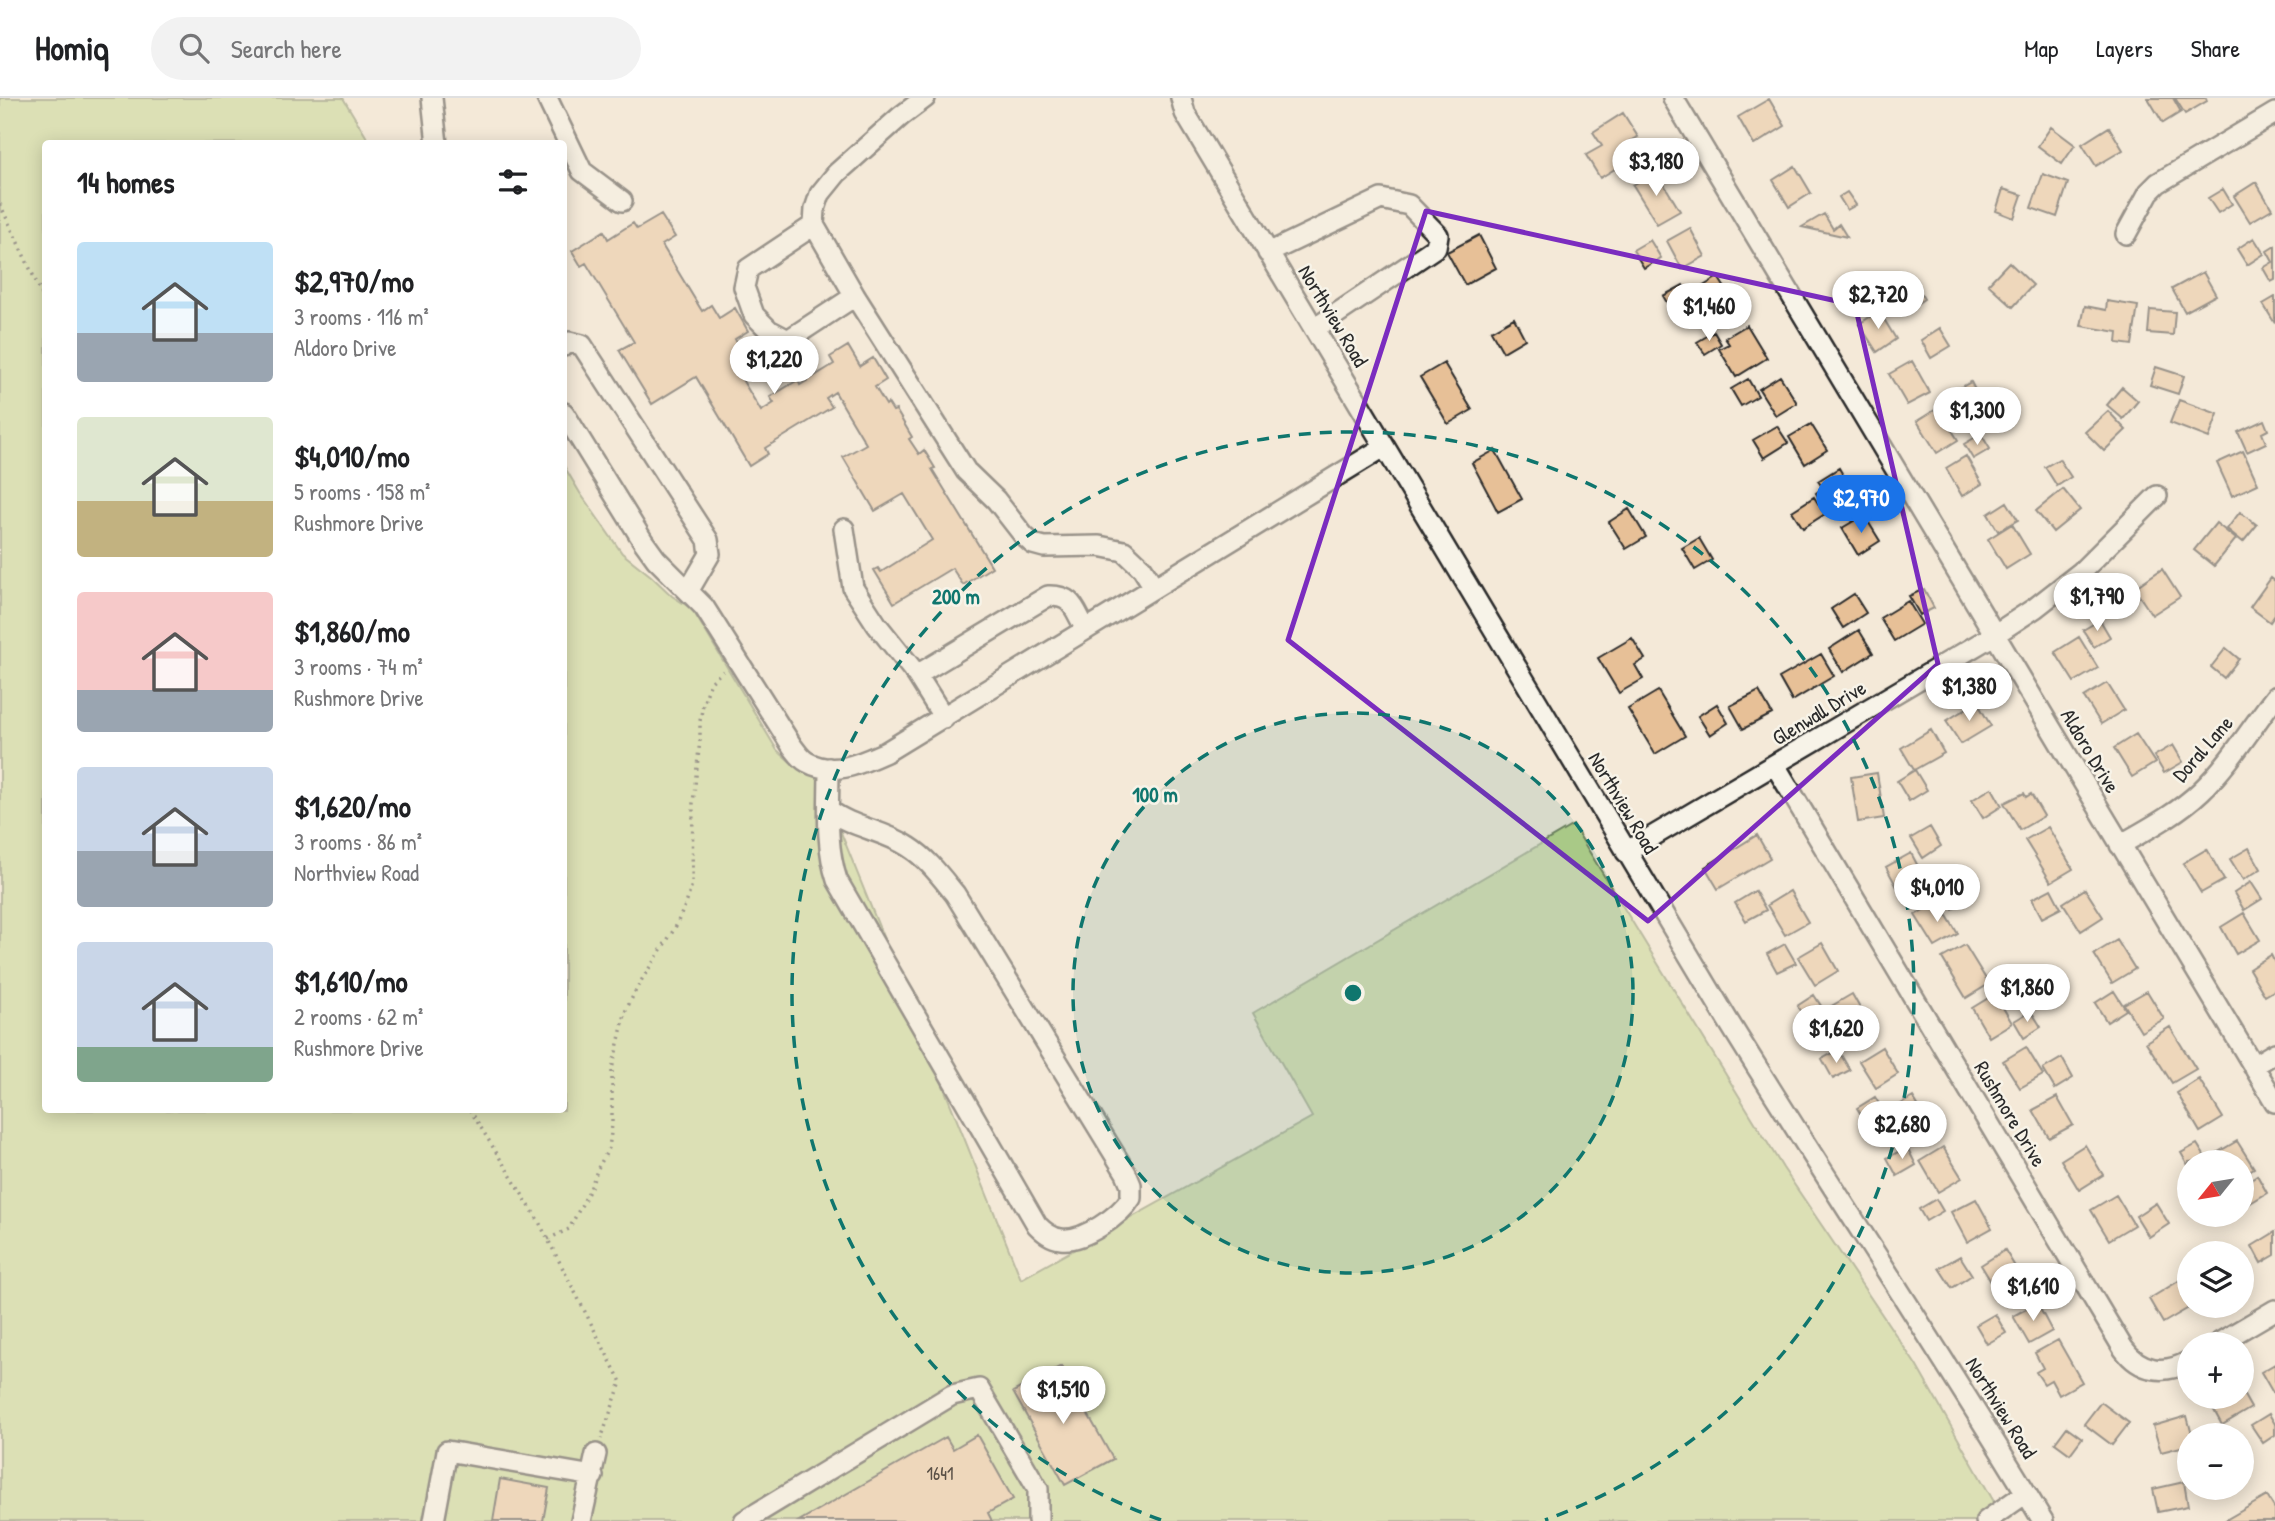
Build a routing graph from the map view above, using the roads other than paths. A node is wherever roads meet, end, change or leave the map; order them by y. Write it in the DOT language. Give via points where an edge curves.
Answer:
graph roads {
  1 [pos="432,98"];
  2 [pos="547,98"];
  3 [pos="925,98"];
  4 [pos="1170,98"];
  5 [pos="1673,98"];
  6 [pos="1183,105"];
  7 [pos="2272,110"];
  8 [pos="437,140"];
  9 [pos="622,201"];
  10 [pos="814,225"];
  11 [pos="2126,234"];
  12 [pos="1269,253"];
  13 [pos="855,296"];
  14 [pos="1314,328"];
  15 [pos="567,344"];
  16 [pos="567,418"];
  17 [pos="1384,446"];
  18 [pos="2157,496"];
  19 [pos="844,529"];
  20 [pos="1154,587"];
  21 [pos="689,590"];
  22 [pos="1085,628"];
  23 [pos="1994,635"];
  24 [pos="917,675"];
  25 [pos="2275,697"];
  26 [pos="944,718"];
  27 [pos="1775,765"];
  28 [pos="829,768"];
  29 [pos="829,810"];
  30 [pos="2120,845"];
  31 [pos="1626,852"];
  32 [pos="2275,1053"];
  33 [pos="2253,1066"];
  34 [pos="2275,1102"];
  35 [pos="2275,1310"];
  36 [pos="2237,1332"];
  37 [pos="2177,1368"];
  38 [pos="596,1454"];
  39 [pos="593,1476"];
  40 [pos="2026,1493"];
  41 [pos="434,1521"];
  42 [pos="581,1521"];
  43 [pos="744,1521"];
  44 [pos="1038,1521"];
  45 [pos="1986,1521"];
  46 [pos="2043,1521"];
  1 -- 8 [label="street"];
  2 -- 9 [label="street" via="582,171"];
  3 -- 10 [label="street" via="836,173 820,194"];
  4 -- 6 [label="street, Northview Road"];
  5 -- 23 [label="street, Aldoro Drive"];
  6 -- 12 [label="street, Northview Road"];
  7 -- 11 [label="street" via="2158,183"];
  10 -- 13 [label="street"];
  10 -- 13 [label="street" via="748,269 744,287 754,314 769,330 788,340"];
  12 -- 14 [label="street, Northview Road"];
  12 -- 14 [label="street" via="1381,199 1409,205 1438,235 1436,247"];
  13 -- 20 [label="street" via="966,471 1024,536 1044,548 1098,546 1124,551"];
  14 -- 17 [label="street, Northview Road"];
  15 -- 21 [label="street" via="582,345 708,540 710,554"];
  16 -- 21 [label="street" via="649,550"];
  17 -- 20 [label="street"];
  17 -- 31 [label="street, Northview Road"];
  18 -- 23 [label="street, Glenwall Drive" via="2081,572"];
  19 -- 24 [label="street" via="853,587"];
  20 -- 22 [label="street"];
  21 -- 28 [label="street" via="792,746 806,761"];
  22 -- 24 [label="street" via="1070,601 1061,595 1048,596"];
  22 -- 26 [label="street"];
  23 -- 27 [label="street, Glenwall Drive"];
  23 -- 30 [label="street, Aldoro Drive"];
  24 -- 26 [label="street"];
  25 -- 30 [label="street, Doral Lane" via="2200,792"];
  26 -- 28 [label="street" via="876,756 841,769"];
  27 -- 31 [label="street, Glenwall Drive"];
  27 -- 37 [label="street, Rushmore Drive" via="2123,1348 2150,1369"];
  28 -- 29 [label="street"];
  29 -- 29 [label="street" via="837,880 1037,1226 1064,1240 1116,1215 1131,1198 1126,1173 955,894 932,865 908,846"];
  30 -- 33 [label="street, Aldoro Drive"];
  31 -- 40 [label="street, Northview Road" via="1814,1161 1908,1301"];
  32 -- 33 [label="street"];
  33 -- 34 [label="street, Aldoro Drive"];
  35 -- 36 [label="street"];
  38 -- 39 [label="street"];
  39 -- 41 [label="street" via="447,1451"];
  39 -- 42 [label="street"];
  40 -- 45 [label="street"];
  40 -- 46 [label="street, Northview Road"];
  43 -- 44 [label="street" via="952,1395 979,1390 1038,1489"];
}
